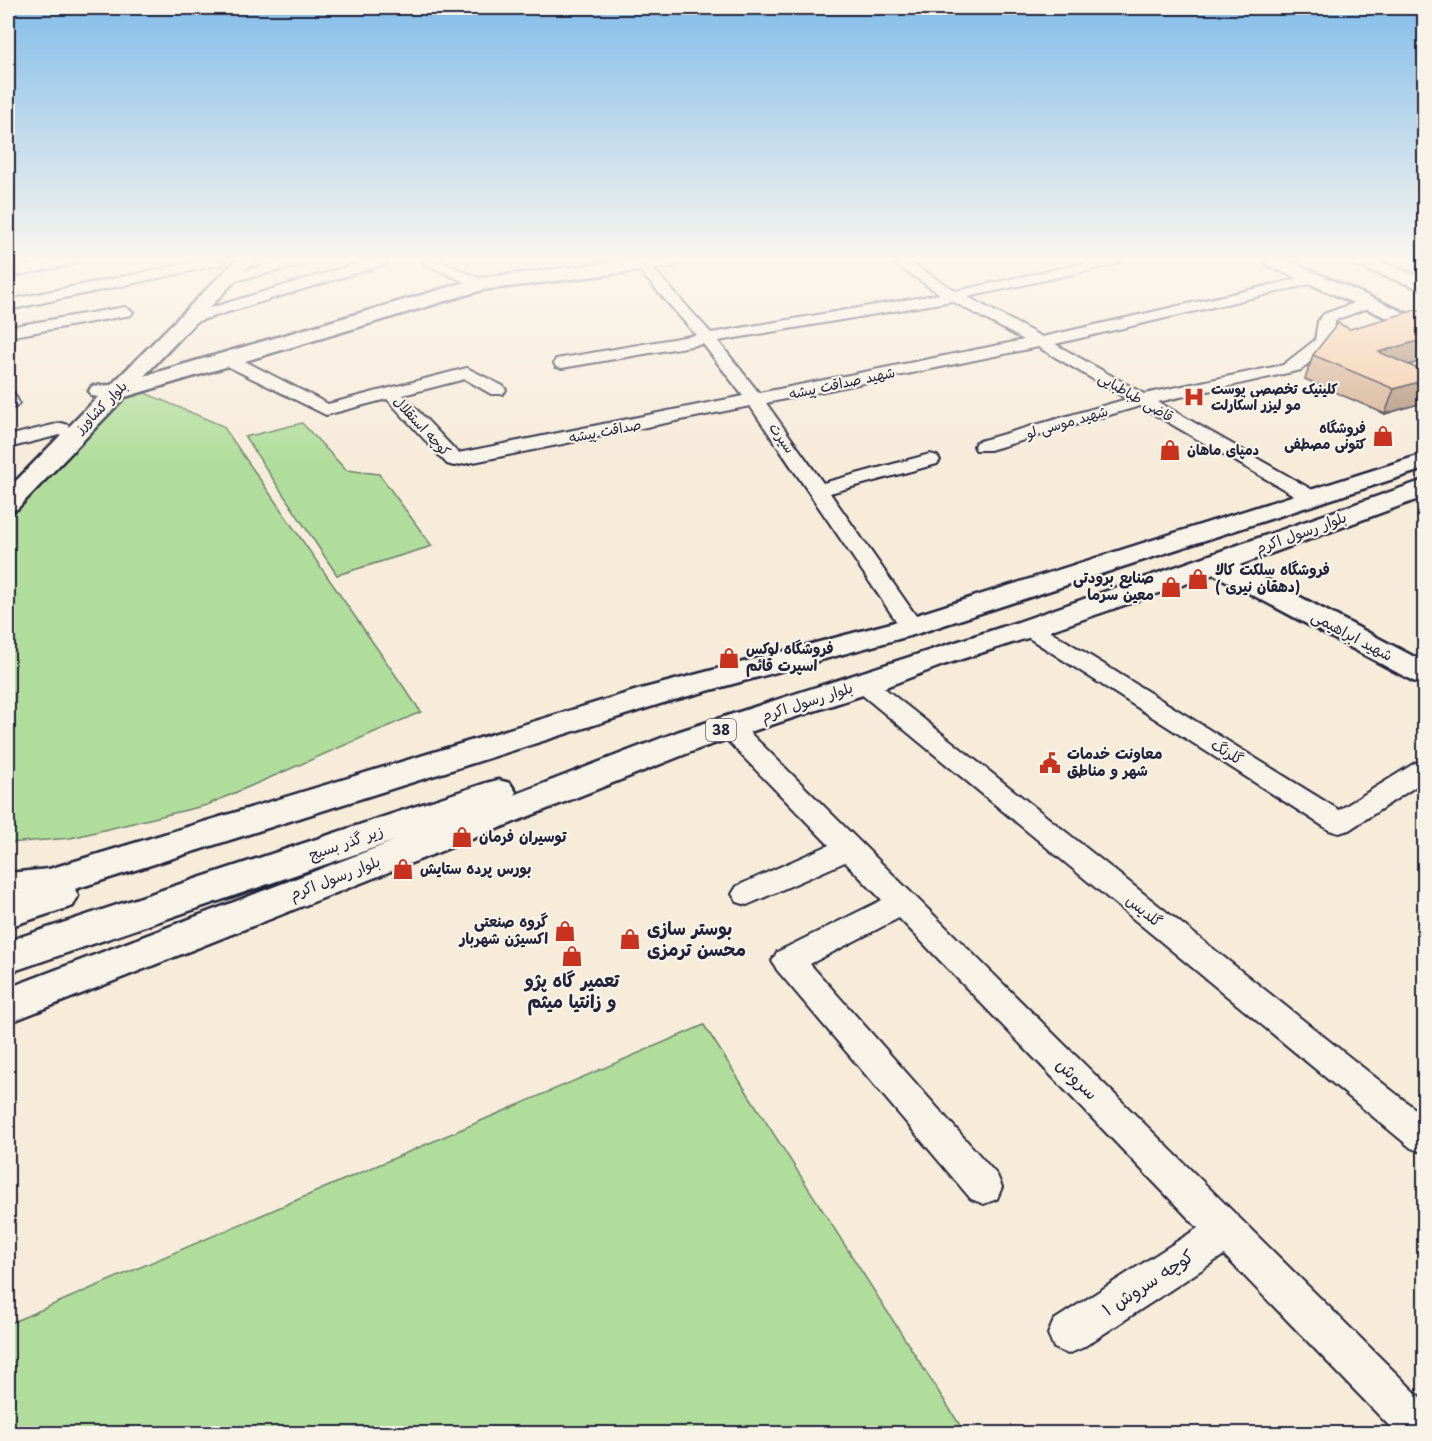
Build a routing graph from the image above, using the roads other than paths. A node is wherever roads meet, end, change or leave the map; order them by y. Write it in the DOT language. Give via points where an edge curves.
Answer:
graph roads {
  1 [pos="34,328"];
  2 [pos="167,328"];
  3 [pos="177,328"];
  4 [pos="328,328"];
  5 [pos="698,328"];
  6 [pos="770,328"];
  7 [pos="1014,328"];
  8 [pos="1100,328"];
  9 [pos="1325,328"];
  10 [pos="8,333"];
  11 [pos="708,339"];
  12 [pos="1040,342"];
  13 [pos="225,358"];
  14 [pos="562,363"];
  15 [pos="497,390"];
  16 [pos="108,391"];
  17 [pos="391,393"];
  18 [pos="1142,400"];
  19 [pos="755,401"];
  20 [pos="61,429"];
  21 [pos="8,442"];
  22 [pos="1425,442"];
  23 [pos="982,446"];
  24 [pos="454,460"];
  25 [pos="930,460"];
  26 [pos="1425,461"];
  27 [pos="8,485"];
  28 [pos="1346,487"];
  29 [pos="1425,488"];
  30 [pos="819,490"];
  31 [pos="1311,497"];
  32 [pos="1425,498"];
  33 [pos="8,503"];
  34 [pos="1376,506"];
  35 [pos="1216,564"];
  36 [pos="911,626"];
  37 [pos="1029,628"];
  38 [pos="1425,674"];
  39 [pos="864,684"];
  40 [pos="652,696"];
  41 [pos="729,727"];
  42 [pos="689,740"];
  43 [pos="1425,769"];
  44 [pos="849,848"];
  45 [pos="49,883"];
  46 [pos="8,887"];
  47 [pos="747,894"];
  48 [pos="8,896"];
  49 [pos="903,903"];
  50 [pos="8,912"];
  51 [pos="8,957"];
  52 [pos="12,1004"];
  53 [pos="1425,1137"];
  54 [pos="984,1187"];
  55 [pos="1227,1231"];
  56 [pos="1068,1334"];
  57 [pos="1425,1431"];
  1 -- 10 [label="street"];
  2 -- 16 [label="main road, بلوار کشاورز"];
  3 -- 16 [label="main road, بلوار کشاورز"];
  4 -- 13 [label="main road"];
  5 -- 11 [label="street, سیرت"];
  6 -- 11 [label="street"];
  7 -- 12 [label="street, قاضی طباطبایی"];
  8 -- 12 [label="street, شهید صداقت پیشه"];
  9 -- 18 [label="street, شهید موسی لو" via="1323,342 1288,369"];
  11 -- 14 [label="street"];
  11 -- 19 [label="street, سیرت"];
  12 -- 18 [label="street, قاضی طباطبایی"];
  12 -- 19 [label="street, شهید صداقت پیشه"];
  13 -- 16 [label="main road"];
  13 -- 17 [label="street, کوچه استقلال" via="326,410"];
  15 -- 17 [label="street" via="467,373"];
  16 -- 20 [label="main road, بلوار کشاورز"];
  16 -- 33 [label="main road, بلوار کشاورز"];
  17 -- 24 [label="street, کوچه استقلال"];
  18 -- 23 [label="street, شهید موسی لو"];
  18 -- 31 [label="street, قاضی طباطبایی"];
  19 -- 24 [label="street, صداقت پیشه"];
  19 -- 30 [label="street, سیرت"];
  20 -- 21 [label="street"];
  20 -- 27 [label="main road, بلوار کشاورز"];
  22 -- 28 [label="main road" via="1368,464"];
  25 -- 30 [label="street"];
  26 -- 28 [label="main road, بلوار رسول اکرم"];
  28 -- 31 [label="main road, بلوار رسول اکرم"];
  29 -- 34 [label="main road, بلوار رسول اکرم / 38"];
  30 -- 36 [label="street, سیرت"];
  31 -- 36 [label="main road, بلوار رسول اکرم"];
  32 -- 34 [label="main road"];
  34 -- 35 [label="main road, بلوار رسول اکرم / 38"];
  35 -- 37 [label="main road, بلوار رسول اکرم / 38"];
  35 -- 38 [label="main road, شهید ابراهیمی"];
  36 -- 40 [label="main road, بلوار رسول اکرم"];
  37 -- 39 [label="main road, بلوار رسول اکرم / 38"];
  37 -- 43 [label="street, گلرنگ" via="1339,823"];
  39 -- 41 [label="main road, بلوار رسول اکرم / 38"];
  39 -- 53 [label="street, گلدیس"];
  40 -- 45 [label="main road, بلوار رسول اکرم"];
  40 -- 50 [label="main road" via="538,742"];
  41 -- 42 [label="main road, بلوار رسول اکرم / 38"];
  41 -- 44 [label="street, سروش"];
  42 -- 51 [label="main road, زیر گذر بسیج" via="548,775"];
  42 -- 52 [label="main road, بلوار رسول اکرم / 38"];
  44 -- 47 [label="street"];
  44 -- 49 [label="street, سروش"];
  45 -- 46 [label="main road"];
  45 -- 48 [label="main road"];
  49 -- 54 [label="street" via="788,961"];
  49 -- 55 [label="street, سروش"];
  55 -- 56 [label="street, کوچه سروش ۱"];
  55 -- 57 [label="street, سروش"];
}
